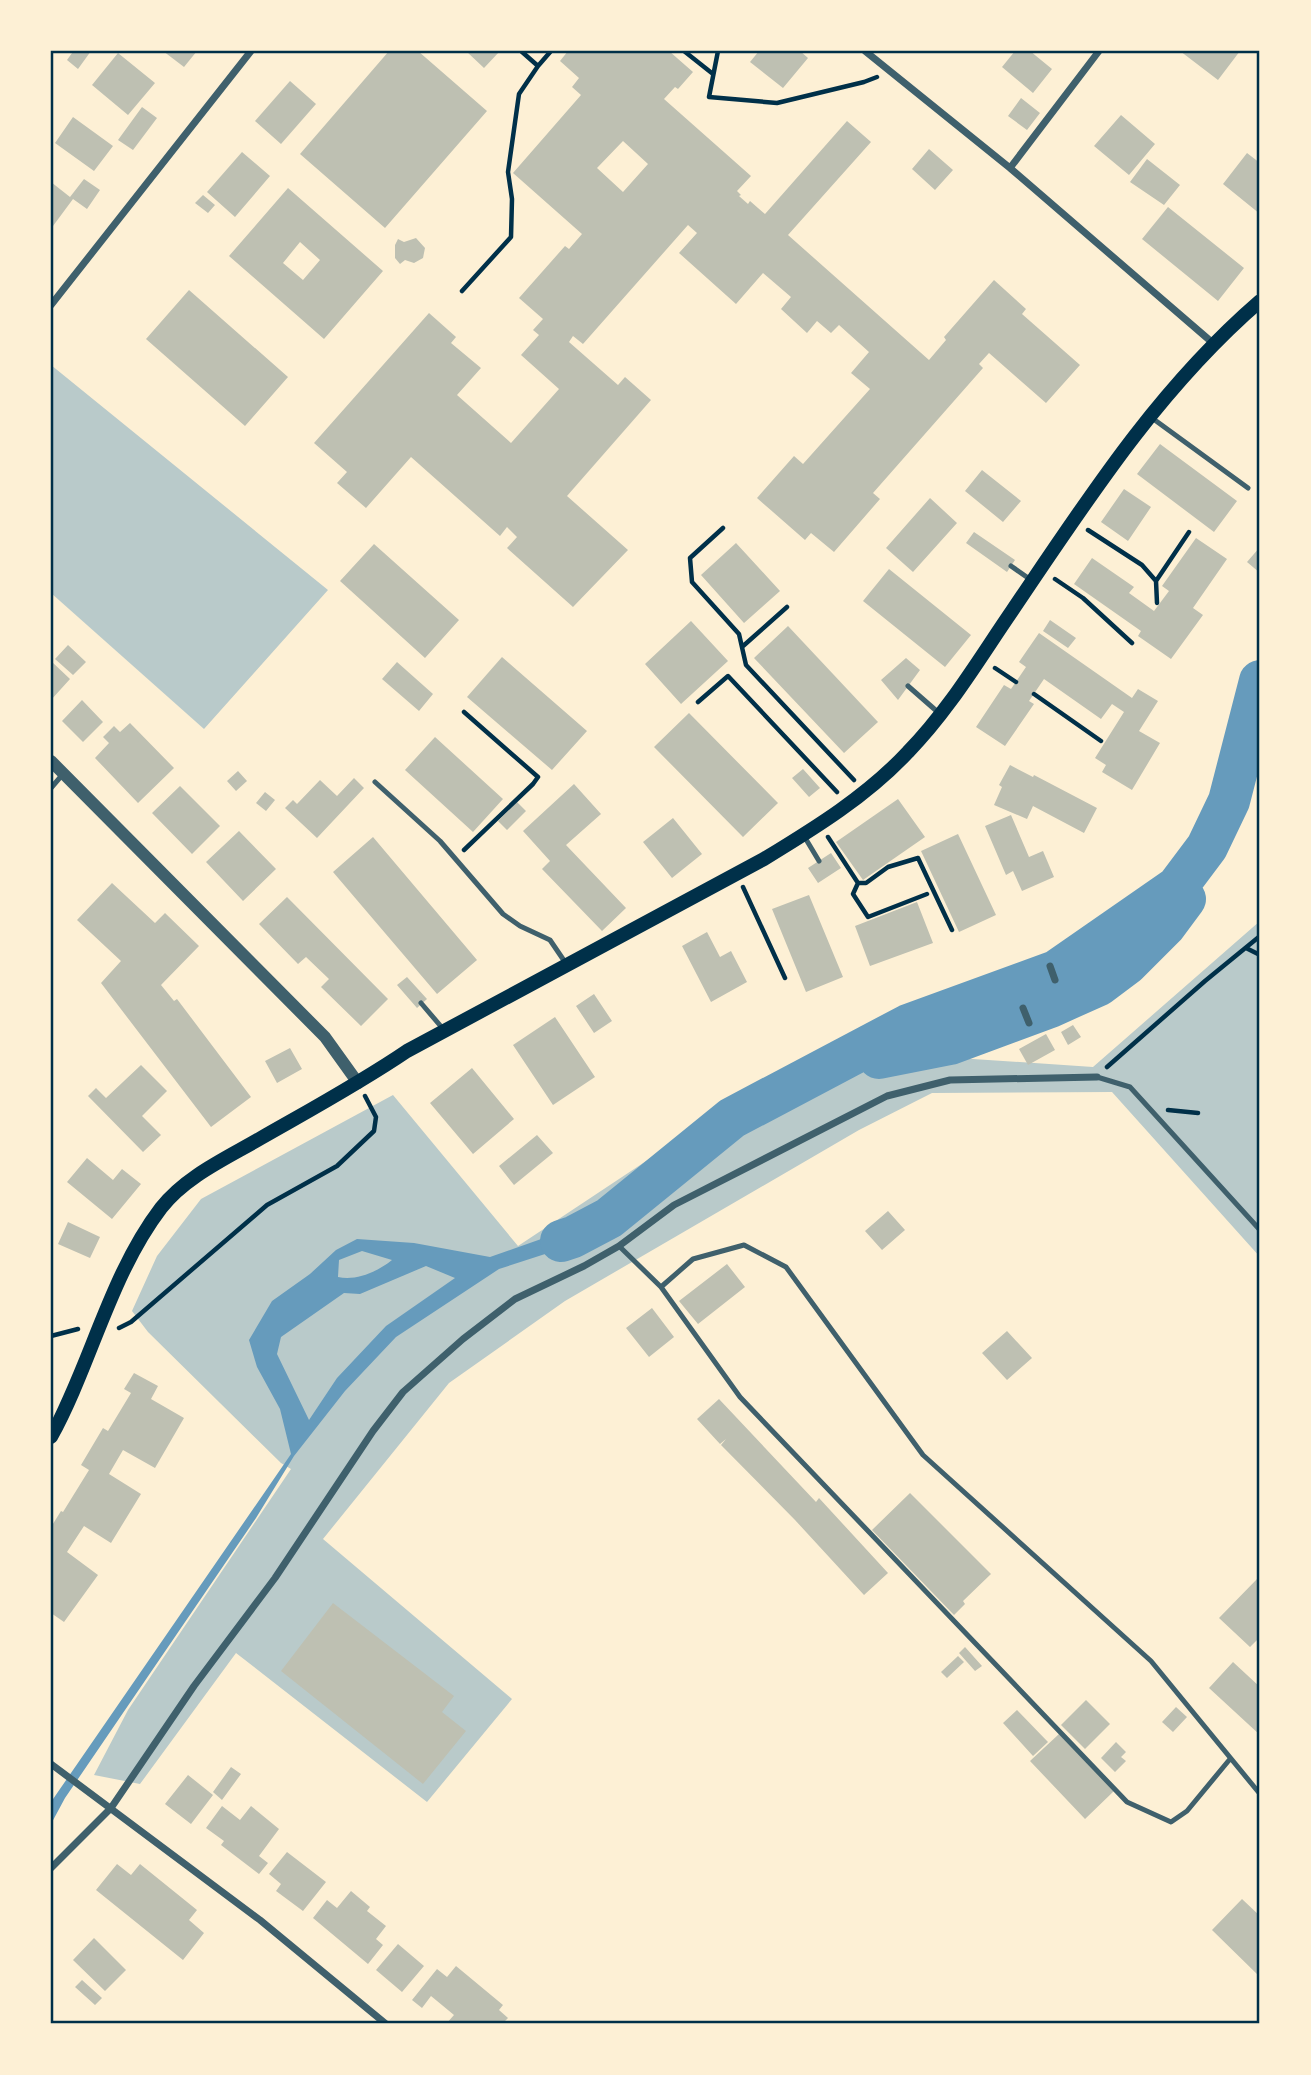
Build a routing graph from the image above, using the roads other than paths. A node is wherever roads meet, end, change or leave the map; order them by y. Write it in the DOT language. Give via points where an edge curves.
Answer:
graph roads {
  1 [pos="251,51"];
  2 [pos="865,51"];
  3 [pos="1099,51"];
  4 [pos="1010,168"];
  5 [pos="1260,301"];
  6 [pos="51,305"];
  7 [pos="1214,344"];
  8 [pos="1149,415"];
  9 [pos="1248,488"];
  10 [pos="1011,566"];
  11 [pos="1036,575"];
  12 [pos="908,686"];
  13 [pos="940,714"];
  14 [pos="51,761"];
  15 [pos="63,774"];
  16 [pos="375,782"];
  17 [pos="51,788"];
  18 [pos="803,835"];
  19 [pos="819,861"];
  20 [pos="567,965"];
  21 [pos="1050,966"];
  22 [pos="1055,980"];
  23 [pos="421,1003"];
  24 [pos="1023,1008"];
  25 [pos="1029,1023"];
  26 [pos="444,1030"];
  27 [pos="1097,1077"];
  28 [pos="358,1083"];
  29 [pos="1260,1230"];
  30 [pos="619,1246"];
  31 [pos="662,1287"];
  32 [pos="51,1437"];
  33 [pos="1230,1759"];
  34 [pos="54,1767"];
  35 [pos="1260,1794"];
  36 [pos="111,1808"];
  37 [pos="51,1868"];
  38 [pos="386,2024"];
  1 -- 6 [label="street"];
  2 -- 4 [label="street"];
  3 -- 4 [label="street"];
  4 -- 7 [label="street"];
  5 -- 7 [label="main road"];
  7 -- 8 [label="main road"];
  8 -- 9 [label="lane"];
  8 -- 11 [label="main road"];
  10 -- 11 [label="lane"];
  11 -- 13 [label="main road"];
  12 -- 13 [label="lane"];
  13 -- 18 [label="main road" via="865,792"];
  14 -- 15 [label="street"];
  15 -- 17 [label="lane"];
  15 -- 28 [label="street" via="325,1037"];
  16 -- 20 [label="lane" via="456,858 503,914 550,940"];
  18 -- 19 [label="lane"];
  18 -- 20 [label="main road"];
  20 -- 26 [label="main road"];
  21 -- 22 [label="street"];
  23 -- 26 [label="lane"];
  24 -- 25 [label="street"];
  26 -- 28 [label="main road"];
  27 -- 29 [label="lane" via="1130,1087"];
  27 -- 30 [label="street" via="950,1080 887,1096 674,1205"];
  28 -- 32 [label="main road" via="219,1162 162,1207 142,1238"];
  30 -- 31 [label="lane"];
  30 -- 36 [label="street" via="515,1299 403,1392"];
  31 -- 33 [label="lane" via="693,1259 744,1245 786,1267 923,1455 1151,1661"];
  31 -- 33 [label="lane" via="740,1397 1127,1802 1171,1822 1187,1811"];
  33 -- 35 [label="lane"];
  34 -- 36 [label="street"];
  36 -- 37 [label="street"];
  36 -- 38 [label="street" via="260,1920"];
}
